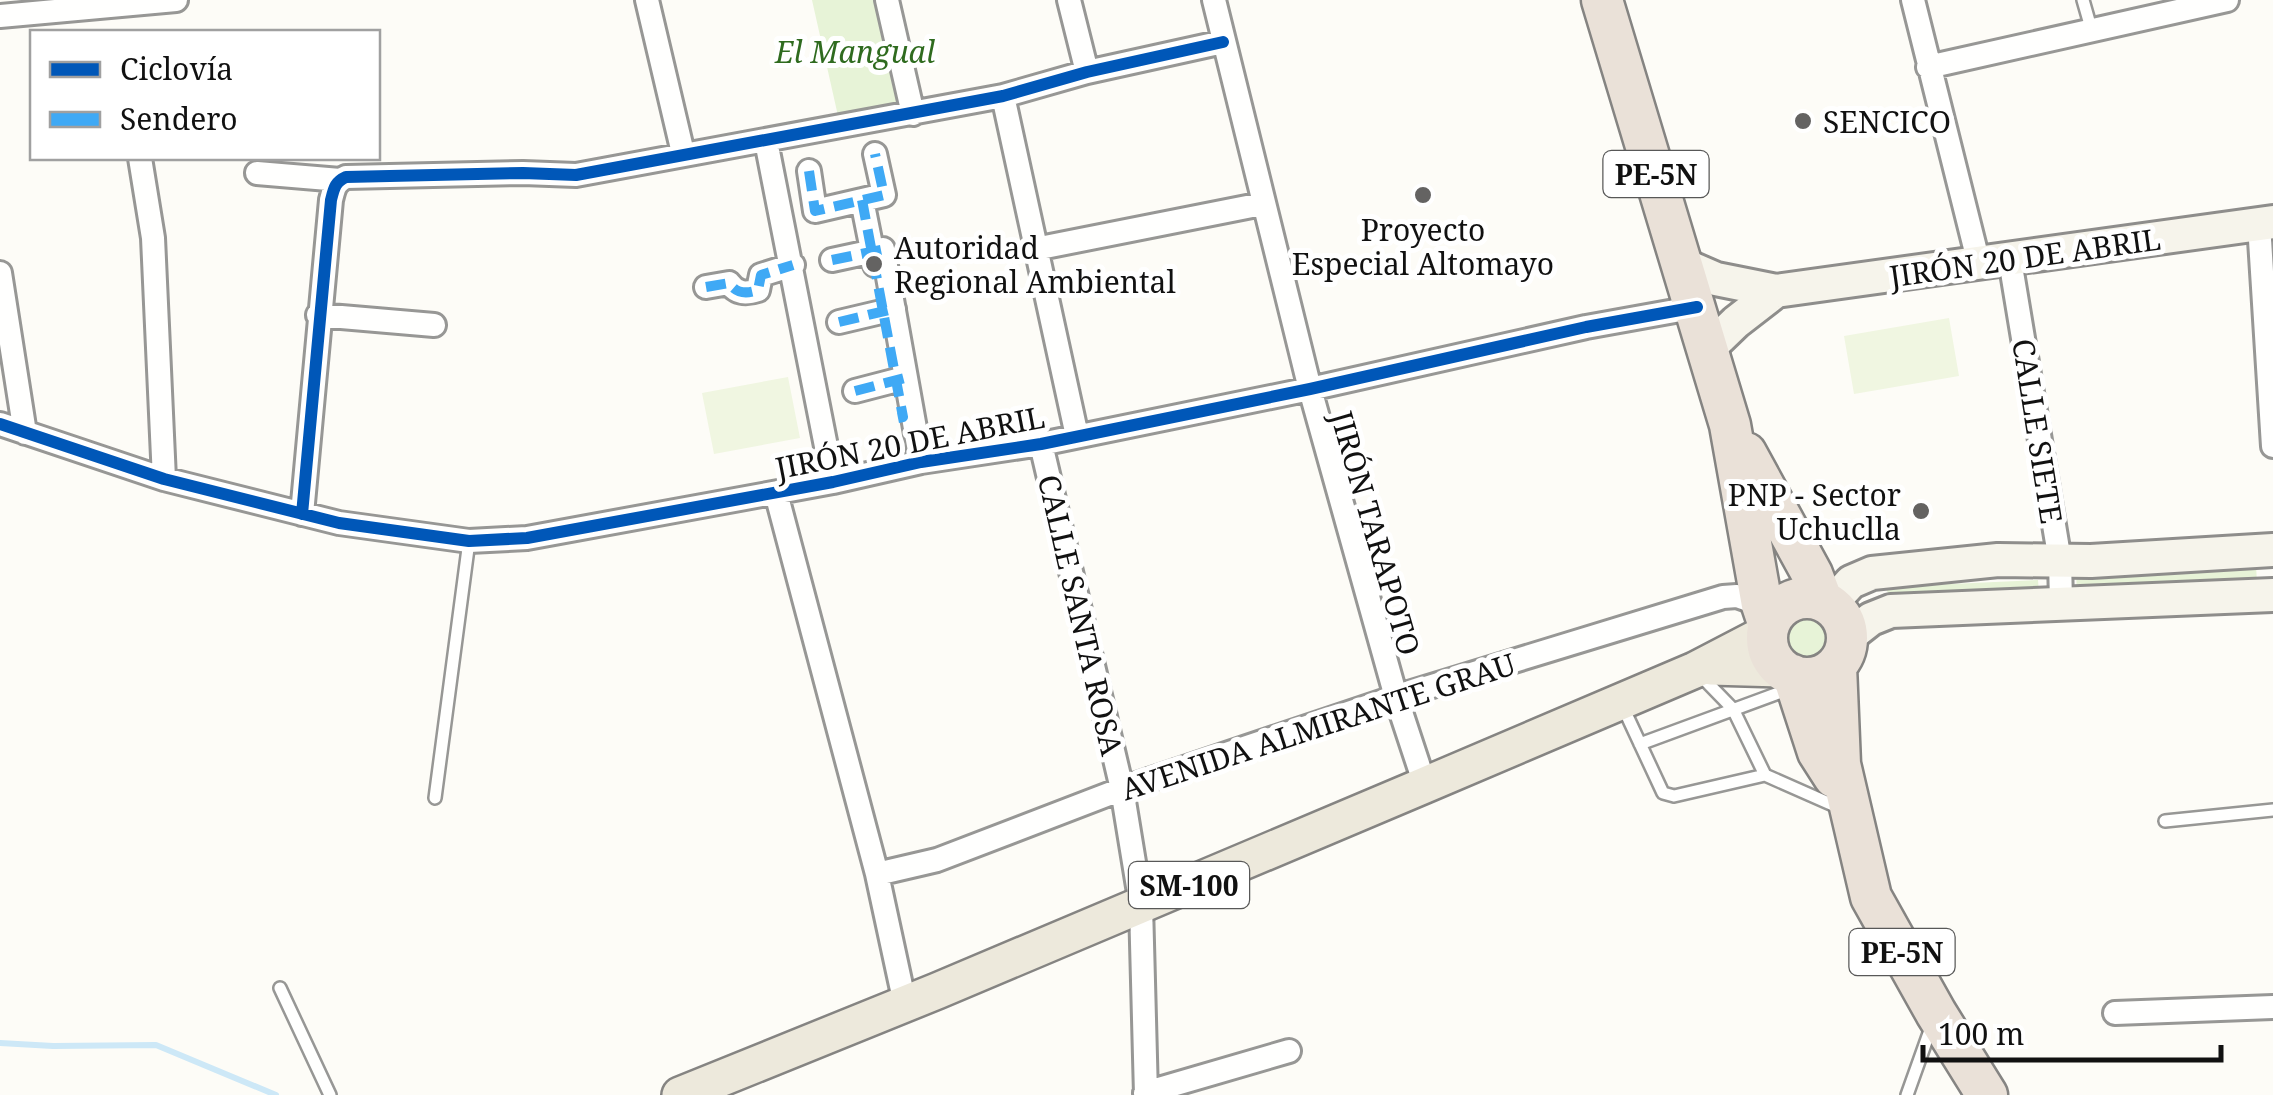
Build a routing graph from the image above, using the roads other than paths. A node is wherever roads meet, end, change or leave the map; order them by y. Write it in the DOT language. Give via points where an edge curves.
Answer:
graph roads {
  1 [pos="176,0"];
  2 [pos="648,0"];
  3 [pos="887,0"];
  4 [pos="1069,0"];
  5 [pos="1214,0"];
  6 [pos="1602,0"];
  7 [pos="1913,0"];
  8 [pos="2083,0"];
  9 [pos="2227,0"];
  10 [pos="118,8"];
  11 [pos="0,16"];
  12 [pos="2091,28"];
  13 [pos="121,30"];
  14 [pos="1223,42"];
  15 [pos="1928,67"];
  16 [pos="1088,72"];
  17 [pos="1003,96"];
  18 [pos="913,114"];
  19 [pos="766,140"];
  20 [pos="683,153"];
  21 [pos="875,154"];
  22 [pos="140,160"];
  23 [pos="809,171"];
  24 [pos="257,173"];
  25 [pos="340,180"];
  26 [pos="862,200"];
  27 [pos="1262,204"];
  28 [pos="2266,223"];
  29 [pos="1036,249"];
  30 [pos="878,251"];
  31 [pos="832,260"];
  32 [pos="1994,262"];
  33 [pos="793,265"];
  34 [pos="1684,265"];
  35 [pos="0,272"];
  36 [pos="706,288"];
  37 [pos="1776,291"];
  38 [pos="1697,307"];
  39 [pos="889,310"];
  40 [pos="318,316"];
  41 [pos="840,322"];
  42 [pos="434,325"];
  43 [pos="1710,348"];
  44 [pos="901,379"];
  45 [pos="1310,389"];
  46 [pos="855,391"];
  47 [pos="898,418"];
  48 [pos="0,424"];
  49 [pos="1730,424"];
  50 [pos="24,433"];
  51 [pos="1077,436"];
  52 [pos="1041,444"];
  53 [pos="2273,446"];
  54 [pos="921,462"];
  55 [pos="164,480"];
  56 [pos="833,482"];
  57 [pos="776,493"];
  58 [pos="302,514"];
  59 [pos="469,541"];
  60 [pos="2273,550"];
  61 [pos="2060,560"];
  62 [pos="2273,595"];
  63 [pos="2062,602"];
  64 [pos="1834,627"];
  65 [pos="1778,649"];
  66 [pos="1696,670"];
  67 [pos="1396,698"];
  68 [pos="1620,702"];
  69 [pos="1733,708"];
  70 [pos="1640,744"];
  71 [pos="1765,775"];
  72 [pos="1425,785"];
  73 [pos="1122,789"];
  74 [pos="434,798"];
  75 [pos="1849,804"];
  76 [pos="2273,810"];
  77 [pos="2165,820"];
  78 [pos="876,874"];
  79 [pos="1141,905"];
  80 [pos="280,988"];
  81 [pos="904,1004"];
  82 [pos="2273,1007"];
  83 [pos="2115,1013"];
  84 [pos="1936,1014"];
  85 [pos="1289,1051"];
  86 [pos="1145,1094"];
  87 [pos="330,1095"];
  88 [pos="680,1095"];
  89 [pos="1907,1095"];
  90 [pos="1988,1095"];
  1 -- 10 [label="street"];
  2 -- 20 [label="street"];
  3 -- 18 [label="street"];
  4 -- 16 [label="street"];
  5 -- 14 [label="street, JIRÓN TARAPOTO"];
  6 -- 34 [label="highway, PE-5N"];
  7 -- 15 [label="street, CALLE SIETE"];
  8 -- 12 [label="lane"];
  9 -- 12 [label="street"];
  10 -- 11 [label="street"];
  10 -- 13 [label="street"];
  12 -- 15 [label="street"];
  14 -- 16 [label="street"];
  14 -- 27 [label="street, JIRÓN TARAPOTO"];
  15 -- 32 [label="street, CALLE SIETE"];
  16 -- 17 [label="street"];
  17 -- 18 [label="street"];
  17 -- 29 [label="street, CALLE SANTA ROSA"];
  18 -- 19 [label="street"];
  19 -- 20 [label="street"];
  19 -- 33 [label="street"];
  20 -- 25 [label="street" via="576,175"];
  21 -- 26 [label="street" via="884,195"];
  22 -- 55 [label="street" via="153,238"];
  23 -- 26 [label="street" via="815,211"];
  24 -- 25 [label="street"];
  25 -- 40 [label="street" via="331,200"];
  26 -- 30 [label="street"];
  27 -- 29 [label="street"];
  27 -- 45 [label="street, JIRÓN TARAPOTO"];
  28 -- 32 [label="main road, JIRÓN 20 DE ABRIL"];
  28 -- 53 [label="street"];
  29 -- 51 [label="street, CALLE SANTA ROSA"];
  30 -- 31 [label="street"];
  30 -- 39 [label="street"];
  32 -- 37 [label="main road, JIRÓN 20 DE ABRIL"];
  32 -- 61 [label="street, CALLE SIETE"];
  33 -- 36 [label="street" via="761,275 758,290 749,293 729,283"];
  33 -- 56 [label="street"];
  34 -- 37 [label="main road"];
  34 -- 38 [label="highway, PE-5N"];
  35 -- 50 [label="street"];
  37 -- 43 [label="main road"];
  38 -- 43 [label="highway, PE-5N"];
  38 -- 45 [label="street, JIRÓN 20 DE ABRIL"];
  39 -- 41 [label="street"];
  39 -- 44 [label="street"];
  40 -- 42 [label="street"];
  40 -- 58 [label="street"];
  43 -- 49 [label="highway, PE-5N"];
  44 -- 46 [label="street"];
  44 -- 47 [label="street"];
  44 -- 54 [label="street"];
  45 -- 51 [label="street, JIRÓN 20 DE ABRIL"];
  45 -- 67 [label="street, JIRÓN TARAPOTO"];
  48 -- 50 [label="street, JIRÓN 20 DE ABRIL"];
  49 -- 64 [label="highway, PE-5N"];
  49 -- 65 [label="highway, PE-5N"];
  50 -- 55 [label="street, JIRÓN 20 DE ABRIL"];
  51 -- 52 [label="street, JIRÓN 20 DE ABRIL"];
  52 -- 54 [label="street, JIRÓN 20 DE ABRIL"];
  52 -- 73 [label="street, CALLE SANTA ROSA"];
  54 -- 56 [label="street, JIRÓN 20 DE ABRIL"];
  55 -- 58 [label="street, JIRÓN 20 DE ABRIL"];
  56 -- 57 [label="street, JIRÓN 20 DE ABRIL"];
  57 -- 59 [label="street, JIRÓN 20 DE ABRIL" via="526,538"];
  57 -- 78 [label="street"];
  58 -- 59 [label="street, JIRÓN 20 DE ABRIL"];
  59 -- 74 [label="lane"];
  60 -- 61 [label="main road"];
  61 -- 63 [label="street, CALLE SIETE"];
  61 -- 64 [label="main road" via="1872,573 1851,582"];
  62 -- 63 [label="main road"];
  63 -- 64 [label="main road" via="1891,611"];
  64 -- 65 [label="highway" via="1824,675 1808,678"];
  64 -- 65 [label="highway" via="1796,599 1775,614"];
  64 -- 75 [label="highway, PE-5N" via="1840,764"];
  65 -- 66 [label="main road, SM-100"];
  65 -- 67 [label="street, AVENIDA ALMIRANTE GRAU" via="1736,596"];
  65 -- 69 [label="lane"];
  65 -- 75 [label="highway, PE-5N" via="1818,752"];
  66 -- 68 [label="main road, SM-100"];
  66 -- 69 [label="lane"];
  67 -- 72 [label="street, JIRÓN TARAPOTO"];
  67 -- 73 [label="street, AVENIDA ALMIRANTE GRAU"];
  68 -- 70 [label="lane"];
  68 -- 72 [label="main road, SM-100"];
  69 -- 70 [label="lane"];
  69 -- 71 [label="lane"];
  70 -- 71 [label="lane" via="1663,793 1674,796"];
  71 -- 75 [label="lane"];
  72 -- 79 [label="main road, SM-100"];
  73 -- 78 [label="street, AVENIDA ALMIRANTE GRAU" via="937,860"];
  73 -- 79 [label="street, CALLE SANTA ROSA"];
  75 -- 84 [label="highway, PE-5N" via="1871,897"];
  76 -- 77 [label="lane"];
  78 -- 81 [label="street"];
  79 -- 81 [label="main road, SM-100"];
  79 -- 86 [label="street, CALLE SANTA ROSA"];
  80 -- 87 [label="lane"];
  81 -- 88 [label="main road, SM-100"];
  82 -- 83 [label="street"];
  84 -- 89 [label="lane"];
  84 -- 90 [label="highway, PE-5N"];
  85 -- 86 [label="street"];
}
